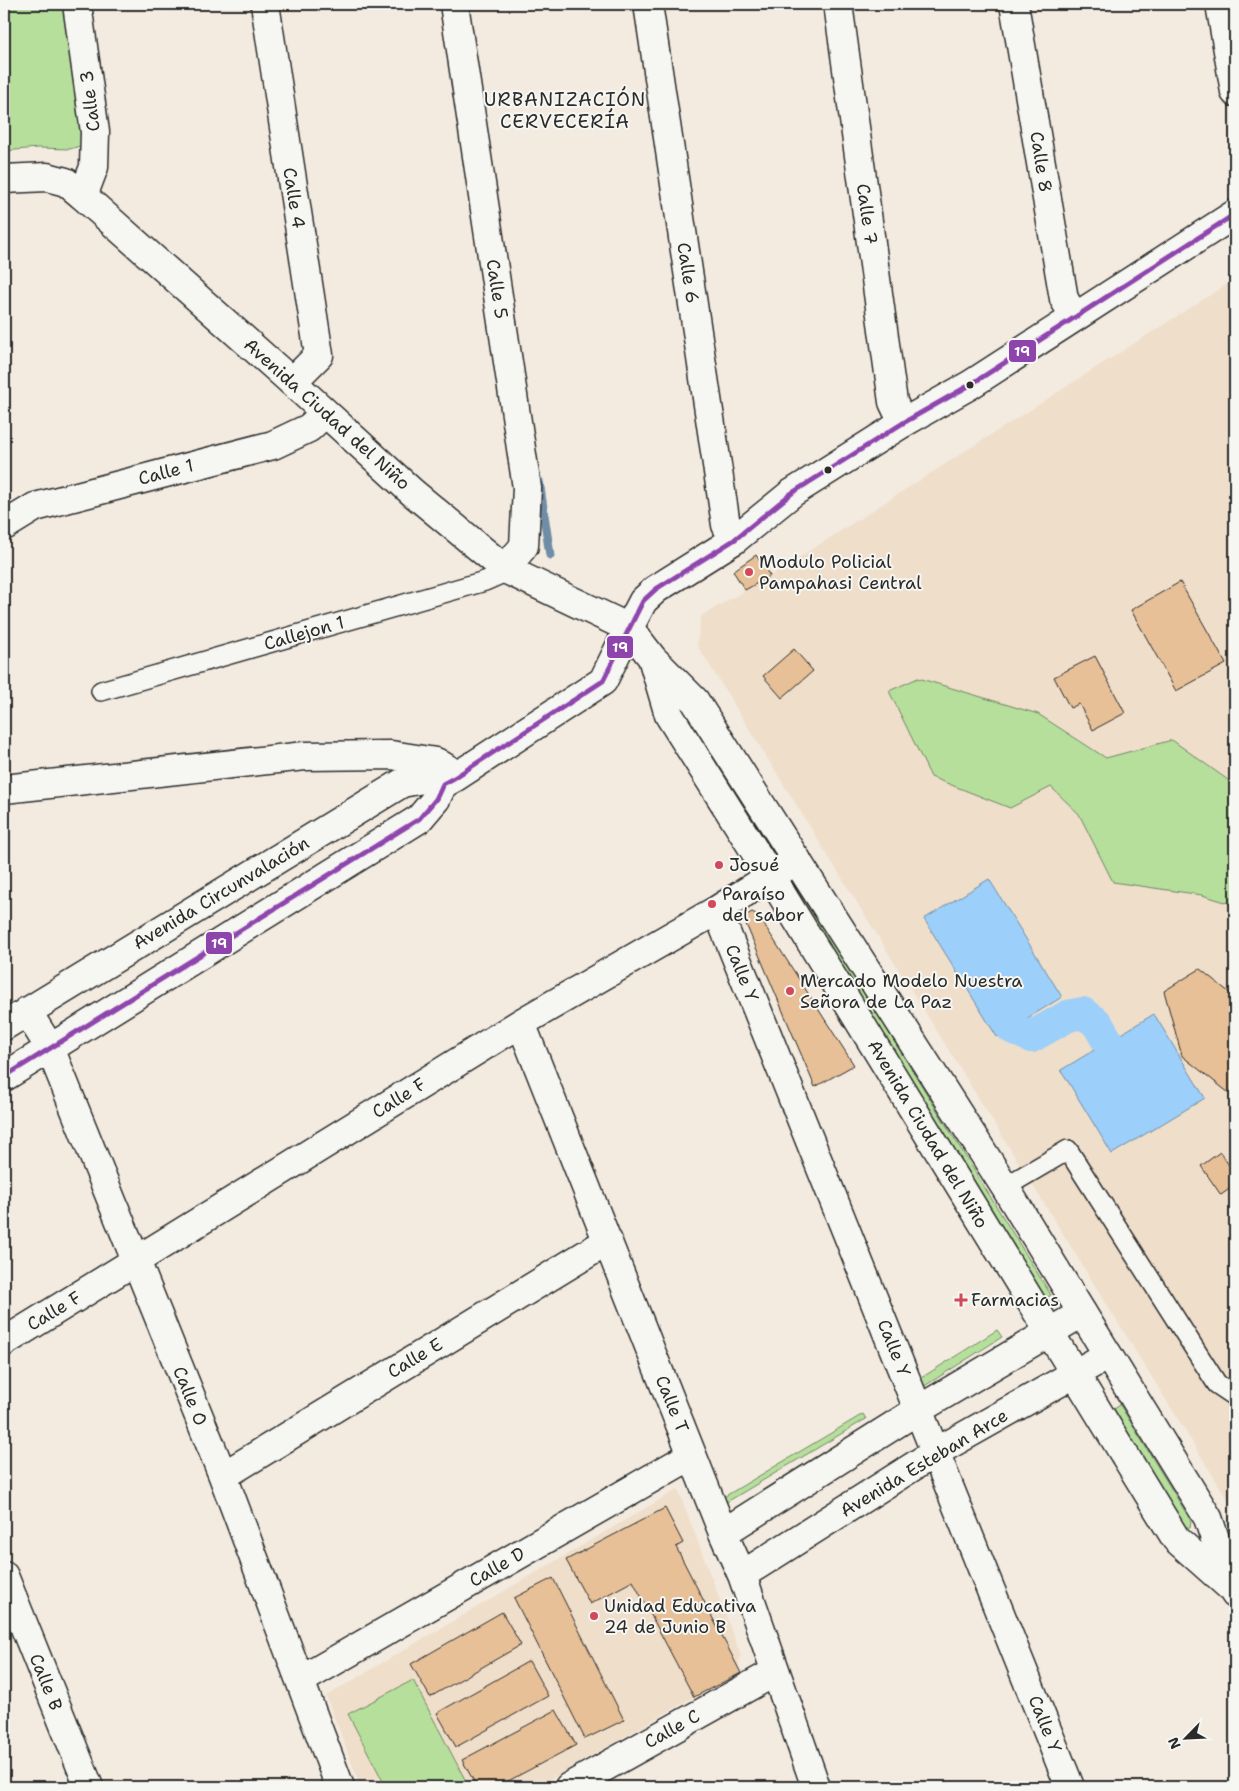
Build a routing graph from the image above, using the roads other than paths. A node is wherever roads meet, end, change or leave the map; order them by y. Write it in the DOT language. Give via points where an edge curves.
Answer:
graph roads {
  1 [pos="77,4"];
  2 [pos="265,4"];
  3 [pos="454,4"];
  4 [pos="648,4"];
  5 [pos="838,4"];
  6 [pos="1014,4"];
  7 [pos="1220,4"];
  8 [pos="1235,92"];
  9 [pos="4,178"];
  10 [pos="83,196"];
  11 [pos="1235,214"];
  12 [pos="1075,317"];
  13 [pos="292,382"];
  14 [pos="325,413"];
  15 [pos="903,422"];
  16 [pos="4,526"];
  17 [pos="734,540"];
  18 [pos="505,568"];
  19 [pos="629,628"];
  20 [pos="653,659"];
  21 [pos="100,691"];
  22 [pos="448,781"];
  23 [pos="4,789"];
  24 [pos="797,860"];
  25 [pos="771,877"];
  26 [pos="717,910"];
  27 [pos="28,1011"];
  28 [pos="521,1023"];
  29 [pos="4,1026"];
  30 [pos="50,1048"];
  31 [pos="4,1077"];
  32 [pos="1005,1187"];
  33 [pos="608,1241"];
  34 [pos="135,1262"];
  35 [pos="1082,1313"];
  36 [pos="1049,1332"];
  37 [pos="4,1342"];
  38 [pos="1108,1355"];
  39 [pos="1075,1375"];
  40 [pos="1235,1396"];
  41 [pos="918,1410"];
  42 [pos="936,1452"];
  43 [pos="692,1455"];
  44 [pos="223,1476"];
  45 [pos="723,1533"];
  46 [pos="742,1575"];
  47 [pos="6,1591"];
  48 [pos="1234,1591"];
  49 [pos="775,1672"];
  50 [pos="301,1680"];
  51 [pos="89,1787"];
  52 [pos="340,1787"];
  53 [pos="570,1787"];
  54 [pos="816,1787"];
  55 [pos="1070,1787"];
  1 -- 10 [label="street, Calle 3" via="95,132 94,167"];
  2 -- 13 [label="street, Calle 4" via="318,355"];
  3 -- 18 [label="street, Calle 5" via="527,488 524,546"];
  4 -- 17 [label="street, Calle 6" via="726,525"];
  5 -- 15 [label="street, Calle 7" via="892,402"];
  6 -- 12 [label="street, Calle 8" via="1064,299"];
  7 -- 8 [label="street"];
  9 -- 10 [label="street, Avenida Ciudad del Niño" via="47,176 66,182"];
  10 -- 13 [label="street, Avenida Ciudad del Niño"];
  11 -- 12 [label="street"];
  12 -- 15 [label="street" via="970,385"];
  13 -- 14 [label="street, Avenida Ciudad del Niño"];
  14 -- 16 [label="street, Calle 1" via="309,428 273,444 35,507"];
  14 -- 18 [label="street, Avenida Ciudad del Niño" via="412,492"];
  15 -- 17 [label="street" via="792,492"];
  17 -- 19 [label="street" via="656,589 643,601"];
  18 -- 19 [label="street, Avenida Ciudad del Niño"];
  18 -- 21 [label="lane, Callejon 1" via="501,574 485,581"];
  19 -- 20 [label="street, Avenida Ciudad del Niño"];
  19 -- 22 [label="street" via="603,681"];
  20 -- 24 [label="street, Avenida Ciudad del Niño" via="695,700"];
  20 -- 25 [label="street, Avenida Ciudad del Niño" via="669,715"];
  22 -- 23 [label="street" via="449,770 436,762 416,758 390,755 305,756"];
  22 -- 27 [label="street, Avenida Circunvalación" via="423,779 402,782"];
  22 -- 30 [label="street" via="419,819"];
  24 -- 25 [label="street, Calle F"];
  24 -- 32 [label="street, Avenida Ciudad del Niño"];
  25 -- 26 [label="street, Calle F"];
  25 -- 36 [label="street, Avenida Ciudad del Niño"];
  26 -- 28 [label="street, Calle F"];
  26 -- 41 [label="street, Calle Y"];
  27 -- 29 [label="street, Avenida Circunvalación"];
  27 -- 30 [label="street, Calle O"];
  28 -- 33 [label="street, Calle T"];
  28 -- 34 [label="street, Calle F"];
  30 -- 31 [label="street"];
  30 -- 34 [label="street, Calle O"];
  32 -- 35 [label="street, Avenida Ciudad del Niño"];
  32 -- 40 [label="lane" via="1068,1150 1217,1384"];
  33 -- 43 [label="street, Calle T"];
  33 -- 44 [label="street, Calle E"];
  34 -- 37 [label="street, Calle F"];
  34 -- 44 [label="street, Calle O"];
  35 -- 36 [label="street"];
  35 -- 38 [label="street, Avenida Ciudad del Niño"];
  36 -- 39 [label="street, Avenida Ciudad del Niño"];
  36 -- 41 [label="street"];
  38 -- 39 [label="street, Avenida Esteban Arce"];
  38 -- 48 [label="street, Avenida Ciudad del Niño" via="1208,1518"];
  39 -- 42 [label="street, Avenida Esteban Arce"];
  39 -- 48 [label="street, Avenida Ciudad del Niño" via="1176,1539"];
  41 -- 42 [label="street, Calle Y"];
  41 -- 45 [label="street"];
  42 -- 46 [label="street, Avenida Esteban Arce"];
  42 -- 55 [label="street, Calle Y"];
  43 -- 45 [label="street, Calle T"];
  43 -- 50 [label="street, Calle D"];
  44 -- 50 [label="street, Calle O"];
  45 -- 46 [label="street, Calle T"];
  46 -- 49 [label="street, Calle T"];
  47 -- 51 [label="street, Calle B"];
  49 -- 53 [label="street, Calle C"];
  49 -- 54 [label="street, Calle T"];
  50 -- 52 [label="street, Calle O"];
}
